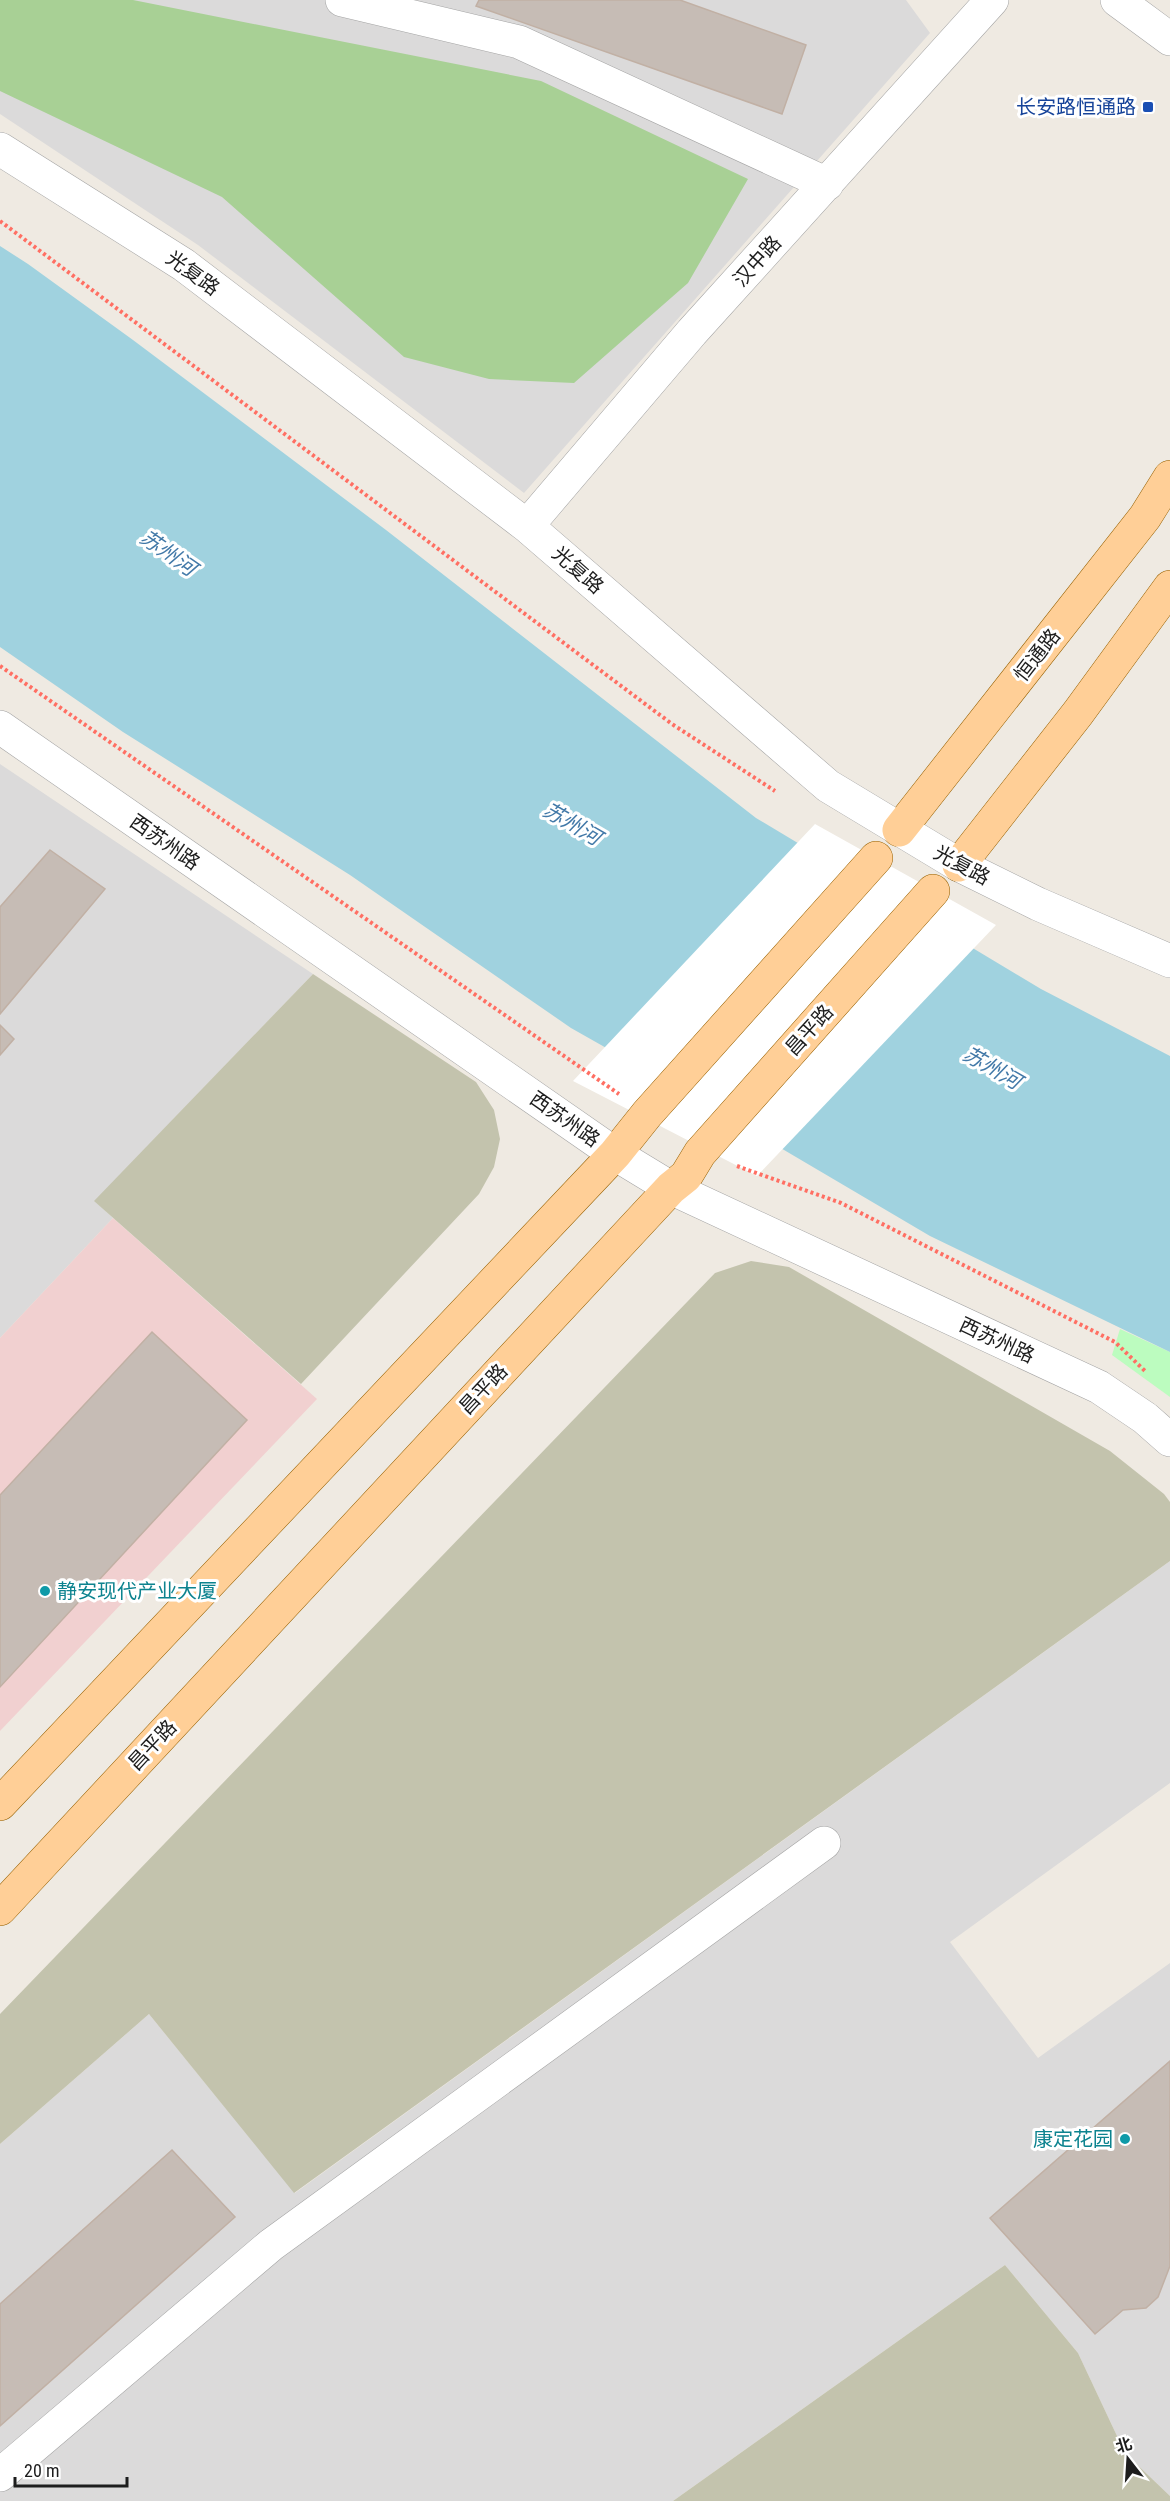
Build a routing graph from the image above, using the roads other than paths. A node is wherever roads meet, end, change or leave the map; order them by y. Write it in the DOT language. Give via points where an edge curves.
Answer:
graph roads {
  1 [pos="342,0"];
  2 [pos="992,0"];
  3 [pos="1117,0"];
  4 [pos="1170,39"];
  5 [pos="0,148"];
  6 [pos="827,183"];
  7 [pos="1170,477"];
  8 [pos="527,526"];
  9 [pos="1170,587"];
  10 [pos="0,727"];
  11 [pos="899,830"];
  12 [pos="876,858"];
  13 [pos="959,865"];
  14 [pos="933,891"];
  15 [pos="1170,961"];
  16 [pos="615,1154"];
  17 [pos="670,1188"];
  18 [pos="1170,1440"];
  19 [pos="0,1804"];
  20 [pos="824,1843"];
  21 [pos="0,1909"];
  22 [pos="0,2475"];
  1 -- 6 [label="street" via="519,42"];
  2 -- 6 [label="street, 汉中路"];
  3 -- 4 [label="street"];
  5 -- 8 [label="street, 光复路" via="184,265"];
  6 -- 8 [label="street, 汉中路"];
  7 -- 11 [label="main road, 恒通路" via="1145,517"];
  8 -- 11 [label="street, 光复路" via="828,786"];
  9 -- 13 [label="main road"];
  10 -- 16 [label="street, 西苏州路"];
  11 -- 12 [label="street"];
  11 -- 13 [label="street, 光复路"];
  12 -- 16 [label="main road"];
  13 -- 14 [label="street, 昌平路"];
  13 -- 15 [label="street, 光复路"];
  14 -- 17 [label="main road, 昌平路" via="700,1153 687,1176"];
  16 -- 17 [label="street, 西苏州路"];
  16 -- 19 [label="main road"];
  17 -- 18 [label="street, 西苏州路" via="1099,1387"];
  17 -- 21 [label="main road, 昌平路"];
  20 -- 22 [label="street" via="271,2245"];
}
